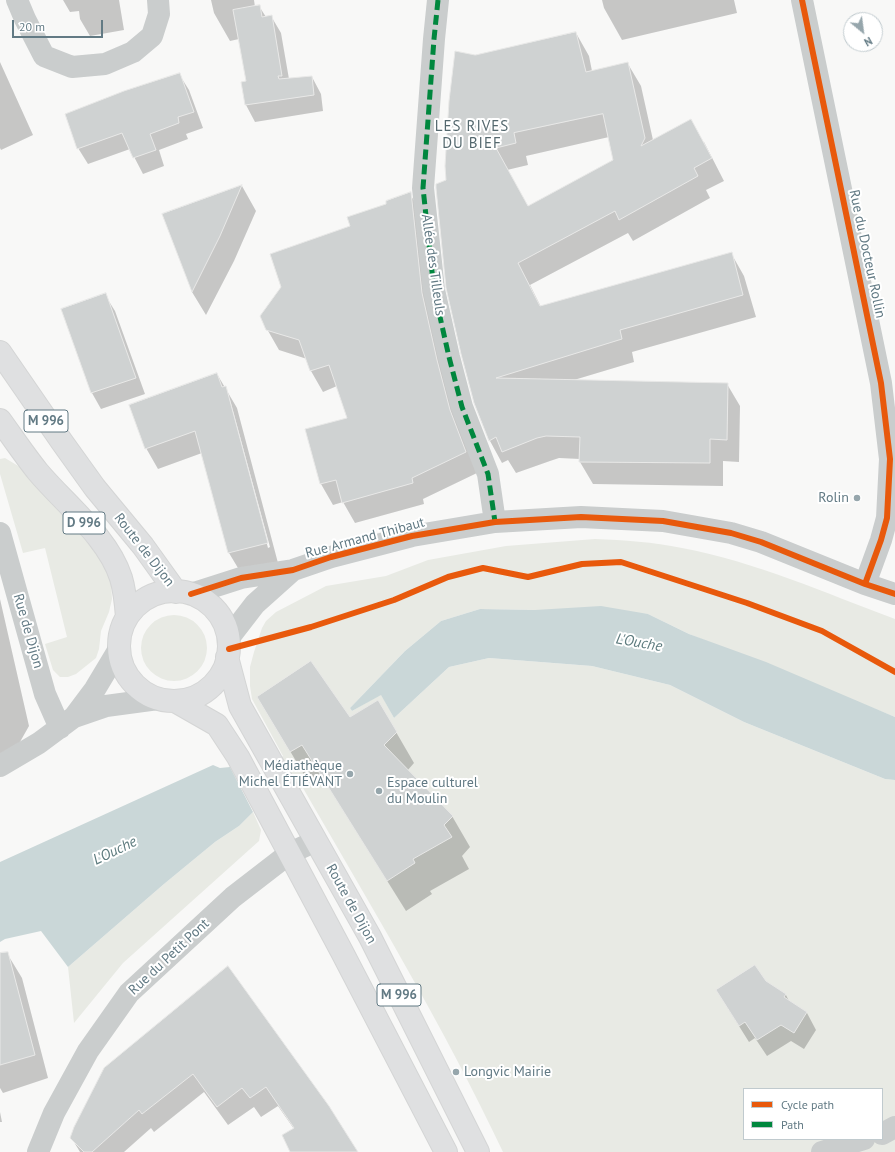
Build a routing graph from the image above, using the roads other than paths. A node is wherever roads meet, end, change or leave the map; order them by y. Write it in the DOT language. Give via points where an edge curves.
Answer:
graph roads {
  1 [pos="17,0"];
  2 [pos="158,0"];
  3 [pos="438,0"];
  4 [pos="802,0"];
  5 [pos="0,352"];
  6 [pos="0,420"];
  7 [pos="15,441"];
  8 [pos="495,522"];
  9 [pos="0,533"];
  10 [pos="293,570"];
  11 [pos="865,584"];
  12 [pos="183,593"];
  13 [pos="895,594"];
  14 [pos="127,618"];
  15 [pos="228,648"];
  16 [pos="119,649"];
  17 [pos="166,700"];
  18 [pos="67,722"];
  19 [pos="0,766"];
  20 [pos="316,840"];
  21 [pos="290,853"];
  22 [pos="895,1128"];
  23 [pos="883,1134"];
  24 [pos="861,1140"];
  25 [pos="38,1152"];
  26 [pos="446,1152"];
  27 [pos="478,1152"];
  28 [pos="822,1152"];
  1 -- 2 [label="street" via="44,56 72,67 105,64 133,52 152,36 159,14"];
  3 -- 8 [label="street, Allée des Tilleuls" via="423,188 434,290 462,407 488,474"];
  4 -- 11 [label="street, Rue du Docteur Rollin" via="881,383 890,459 887,518"];
  5 -- 12 [label="main road, Route de Dijon / M 996" via="96,488"];
  6 -- 7 [label="main road, M 996"];
  7 -- 14 [label="main road, Route de Dijon / D 996" via="38,472 107,550 121,578"];
  8 -- 10 [label="street, Rue Armand Thibaut" via="412,536 331,557"];
  8 -- 11 [label="street, Rue Armand Thibaut" via="581,517 663,521 731,533 761,542"];
  9 -- 18 [label="street, Rue de Dijon" via="45,694"];
  10 -- 12 [label="street, Rue Armand Thibaut" via="241,578"];
  10 -- 15 [label="street, Rue Armand Thibaut" via="255,604"];
  11 -- 13 [label="street, Rue Armand Thibaut"];
  12 -- 14 [label="main road" via="162,593 148,598 136,606"];
  12 -- 15 [label="main road" via="204,601 216,611 224,624"];
  14 -- 16 [label="main road" via="121,633"];
  15 -- 17 [label="main road" via="221,675 209,689 193,698"];
  15 -- 20 [label="main road, Route de Dijon / M 996" via="240,706"];
  16 -- 17 [label="main road" via="122,665 130,680 142,692"];
  16 -- 18 [label="street" via="95,689"];
  17 -- 18 [label="street" via="106,706"];
  17 -- 21 [label="main road, Route de Dijon / M 996" via="217,725 238,757"];
  18 -- 19 [label="street" via="39,743"];
  20 -- 21 [label="street, Rue du Petit Pont"];
  20 -- 27 [label="main road, Route de Dijon / M 996" via="370,937"];
  21 -- 25 [label="street, Rue du Petit Pont" via="233,897 130,993 88,1051 54,1113"];
  21 -- 26 [label="main road, Route de Dijon / M 996"];
  22 -- 23 [label="street"];
  24 -- 28 [label="street"];
}
